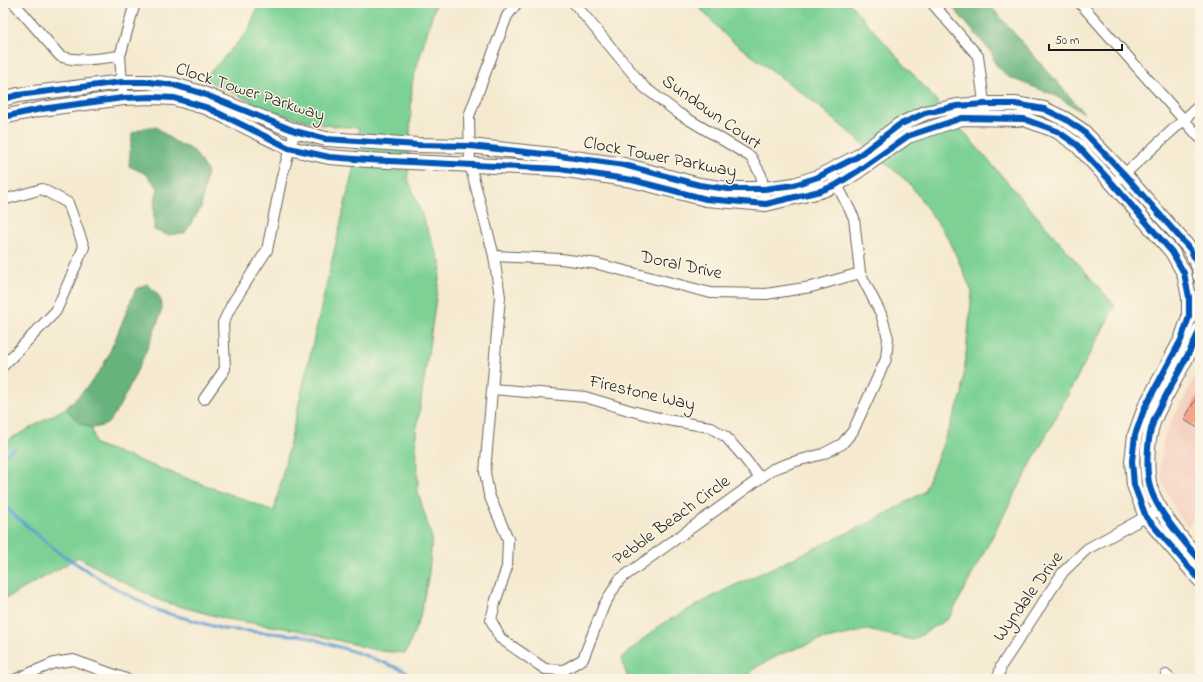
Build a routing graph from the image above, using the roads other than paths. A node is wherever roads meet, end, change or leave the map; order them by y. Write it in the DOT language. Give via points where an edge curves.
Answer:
graph roads {
  1 [pos="14,3"];
  2 [pos="134,3"];
  3 [pos="517,3"];
  4 [pos="574,3"];
  5 [pos="932,3"];
  6 [pos="1080,3"];
  7 [pos="120,56"];
  8 [pos="122,82"];
  9 [pos="123,98"];
  10 [pos="3,99"];
  11 [pos="985,104"];
  12 [pos="1200,104"];
  13 [pos="3,117"];
  14 [pos="986,118"];
  15 [pos="1183,119"];
  16 [pos="295,131"];
  17 [pos="1200,138"];
  18 [pos="470,146"];
  19 [pos="290,148"];
  20 [pos="470,164"];
  21 [pos="830,171"];
  22 [pos="1124,174"];
  23 [pos="1113,184"];
  24 [pos="836,185"];
  25 [pos="764,189"];
  26 [pos="3,200"];
  27 [pos="766,204"];
  28 [pos="494,256"];
  29 [pos="860,273"];
  30 [pos="1200,276"];
  31 [pos="1200,328"];
  32 [pos="3,366"];
  33 [pos="493,389"];
  34 [pos="204,399"];
  35 [pos="760,478"];
  36 [pos="1160,509"];
  37 [pos="1146,517"];
  38 [pos="1200,560"];
  39 [pos="1200,580"];
  40 [pos="16,679"];
  41 [pos="126,679"];
  42 [pos="998,679"];
  1 -- 7 [label="street" via="60,56 70,60"];
  2 -- 7 [label="street"];
  3 -- 18 [label="street, Pebble Beach Circle" via="507,16 469,116"];
  4 -- 25 [label="street, Sundown Court" via="644,87 678,113 752,157 762,175"];
  5 -- 11 [label="street" via="978,56"];
  6 -- 15 [label="street"];
  7 -- 8 [label="street"];
  8 -- 9 [label="street"];
  8 -- 10 [label="street, Clock Tower Parkway"];
  8 -- 16 [label="street, Clock Tower Parkway" via="149,82 174,86"];
  9 -- 13 [label="street, Clock Tower Parkway"];
  9 -- 19 [label="street, Clock Tower Parkway" via="174,98 208,108"];
  11 -- 14 [label="street"];
  11 -- 21 [label="street, Clock Tower Parkway" via="957,106 918,116 899,125 857,157"];
  11 -- 22 [label="street, Clock Tower Parkway" via="1014,104 1044,109 1064,119 1083,131"];
  12 -- 15 [label="street"];
  14 -- 23 [label="street, Clock Tower Parkway" via="1024,119 1057,131 1077,145"];
  14 -- 24 [label="street, Clock Tower Parkway" via="962,118 908,136"];
  15 -- 17 [label="street"];
  15 -- 22 [label="street"];
  16 -- 18 [label="street, Clock Tower Parkway" via="326,139"];
  16 -- 19 [label="street"];
  18 -- 20 [label="street, Pebble Beach Circle"];
  18 -- 25 [label="street, Clock Tower Parkway" via="624,165 699,185 728,189"];
  19 -- 20 [label="street, Clock Tower Parkway" via="329,157"];
  19 -- 34 [label="street" via="268,250 232,304 223,323 225,369"];
  20 -- 27 [label="street, Clock Tower Parkway" via="560,169 632,180 706,199"];
  20 -- 28 [label="street, Pebble Beach Circle"];
  21 -- 24 [label="street, Pebble Beach Circle"];
  21 -- 25 [label="street, Clock Tower Parkway" via="794,185"];
  22 -- 23 [label="street"];
  22 -- 30 [label="street, Clock Tower Parkway" via="1190,249"];
  23 -- 37 [label="street, Clock Tower Parkway" via="1172,252 1184,273 1189,297 1189,317 1181,340 1145,407 1135,435 1132,461 1134,484"];
  24 -- 27 [label="street, Clock Tower Parkway"];
  24 -- 29 [label="street, Pebble Beach Circle" via="854,218"];
  25 -- 27 [label="street, Sundown Court"];
  26 -- 32 [label="street" via="42,189 68,203 84,247 56,310"];
  28 -- 29 [label="street, Doral Drive" via="561,258 598,264 711,293 774,293 811,287"];
  28 -- 33 [label="street, Pebble Beach Circle" via="500,297"];
  29 -- 35 [label="street, Pebble Beach Circle" via="881,314 888,338 886,359 852,431 842,444 823,454 773,469"];
  31 -- 36 [label="street" via="1156,414 1150,435 1148,472 1151,489"];
  33 -- 35 [label="street, Firestone Way" via="585,397 632,412 710,427 726,438"];
  33 -- 35 [label="street, Pebble Beach Circle" via="485,472 489,495 508,539 507,567 494,603 492,620 500,638 544,670 564,670 583,660 604,605 619,580"];
  36 -- 37 [label="street, Wyndale Drive"];
  36 -- 38 [label="street"];
  37 -- 39 [label="street, Clock Tower Parkway"];
  37 -- 42 [label="street, Wyndale Drive" via="1087,549 1063,572 1001,666"];
  40 -- 41 [label="street" via="54,663 73,660"];
}
